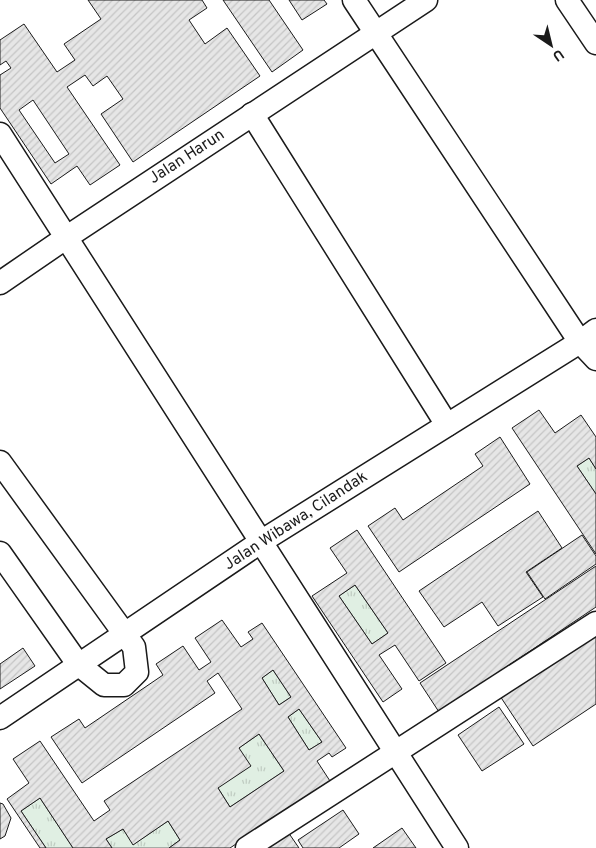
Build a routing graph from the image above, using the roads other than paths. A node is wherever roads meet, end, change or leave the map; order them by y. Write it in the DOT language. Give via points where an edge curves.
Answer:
graph roads {
  1 [pos="354,0"];
  2 [pos="426,0"];
  3 [pos="567,0"];
  4 [pos="375,33"];
  5 [pos="596,43"];
  6 [pos="252,114"];
  7 [pos="0,134"];
  8 [pos="67,237"];
  9 [pos="0,282"];
  10 [pos="588,336"];
  11 [pos="596,359"];
  12 [pos="447,425"];
  13 [pos="4,477"];
  14 [pos="262,541"];
  15 [pos="0,553"];
  16 [pos="596,623"];
  17 [pos="123,634"];
  18 [pos="78,664"];
  19 [pos="0,718"];
  20 [pos="396,752"];
  21 [pos="247,848"];
  22 [pos="457,848"];
  1 -- 4 [label="street"];
  2 -- 4 [label="street"];
  3 -- 5 [label="street"];
  4 -- 6 [label="street, Jalan Harun"];
  4 -- 10 [label="street"];
  6 -- 8 [label="street, Jalan Harun"];
  6 -- 12 [label="street"];
  7 -- 8 [label="street"];
  8 -- 9 [label="street, Jalan Harun"];
  8 -- 14 [label="street"];
  10 -- 11 [label="street"];
  10 -- 12 [label="street, Jalan Wibawa, Cilandak"];
  12 -- 14 [label="street, Jalan Wibawa, Cilandak"];
  13 -- 17 [label="street"];
  14 -- 17 [label="street, Jalan Wibawa, Cilandak"];
  14 -- 20 [label="street"];
  15 -- 18 [label="street"];
  16 -- 20 [label="street"];
  17 -- 18 [label="street, Jalan Wibawa, Cilandak"];
  17 -- 18 [label="street" via="134,647 137,672 124,686 104,685"];
  18 -- 19 [label="street, Jalan Wibawa, Cilandak"];
  20 -- 21 [label="street"];
  20 -- 22 [label="street"];
}
